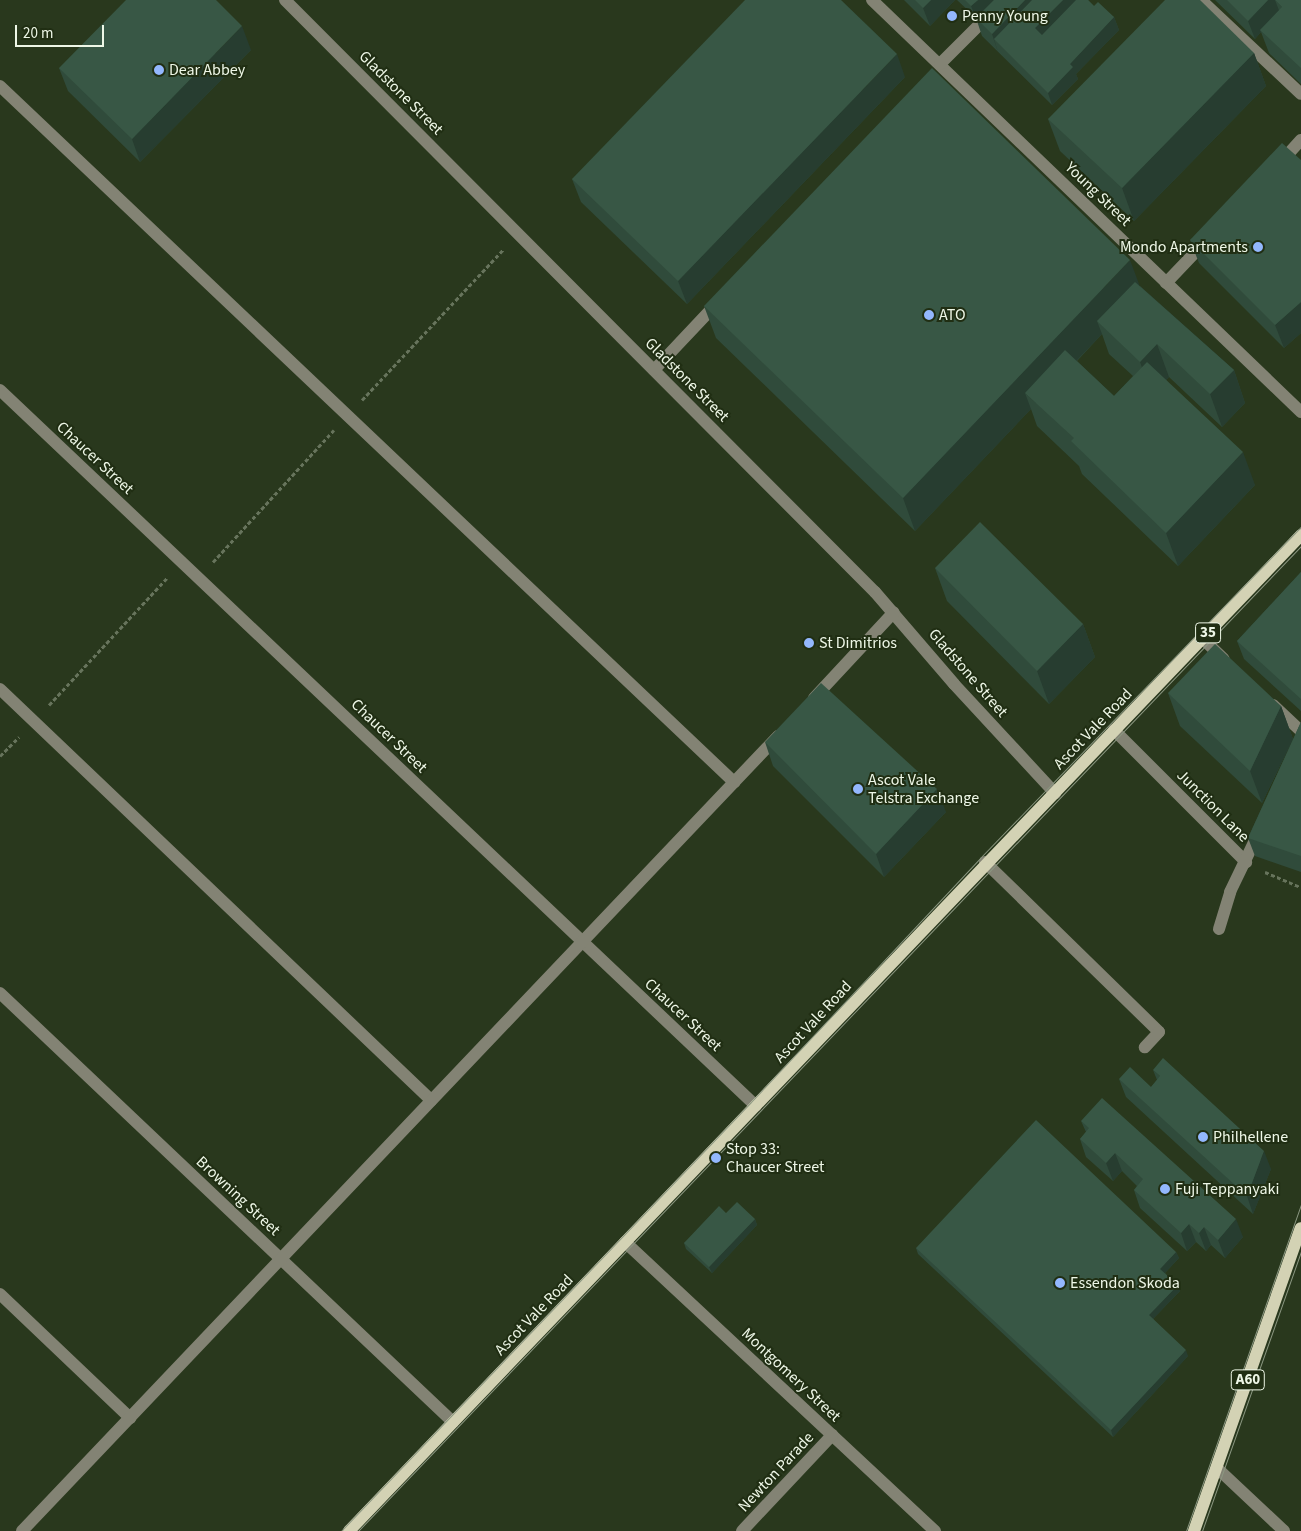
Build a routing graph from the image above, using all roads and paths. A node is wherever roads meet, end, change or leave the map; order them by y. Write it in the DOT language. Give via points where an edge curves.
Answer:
graph roads {
  1 [pos="285,0"];
  2 [pos="872,0"];
  3 [pos="1004,0"];
  4 [pos="1201,0"];
  5 [pos="941,70"];
  6 [pos="0,86"];
  7 [pos="1301,94"];
  8 [pos="1301,140"];
  9 [pos="1268,175"];
  10 [pos="1216,230"];
  11 [pos="1166,283"];
  12 [pos="727,293"];
  13 [pos="654,370"];
  14 [pos="0,390"];
  15 [pos="1301,412"];
  16 [pos="1301,535"];
  17 [pos="182,562"];
  18 [pos="894,612"];
  19 [pos="1202,638"];
  20 [pos="1232,666"];
  21 [pos="0,689"];
  22 [pos="1266,698"];
  23 [pos="801,711"];
  24 [pos="34,721"];
  25 [pos="788,725"];
  26 [pos="1114,730"];
  27 [pos="1301,731"];
  28 [pos="0,756"];
  29 [pos="734,782"];
  30 [pos="1055,793"];
  31 [pos="1266,817"];
  32 [pos="985,862"];
  33 [pos="1246,862"];
  34 [pos="1301,887"];
  35 [pos="1219,929"];
  36 [pos="582,942"];
  37 [pos="0,993"];
  38 [pos="1145,1047"];
  39 [pos="431,1100"];
  40 [pos="756,1106"];
  41 [pos="1301,1228"];
  42 [pos="625,1242"];
  43 [pos="281,1259"];
  44 [pos="0,1294"];
  45 [pos="130,1418"];
  46 [pos="454,1422"];
  47 [pos="832,1435"];
  48 [pos="1217,1468"];
  49 [pos="930,1529"];
  50 [pos="22,1531"];
  51 [pos="349,1531"];
  52 [pos="742,1531"];
  53 [pos="1194,1531"];
  54 [pos="1284,1531"];
  1 -- 13 [label="street, Gladstone Street"];
  2 -- 5 [label="street, Young Street"];
  3 -- 5 [label="street"];
  4 -- 7 [label="street"];
  5 -- 11 [label="street, Young Street"];
  6 -- 29 [label="street"];
  8 -- 9 [label="street"];
  10 -- 11 [label="street"];
  11 -- 15 [label="street, Young Street"];
  12 -- 13 [label="street"];
  13 -- 18 [label="street, Gladstone Street"];
  14 -- 17 [label="street, Chaucer Street"];
  16 -- 19 [label="main road, Ascot Vale Road / 35"];
  17 -- 24 [label="path"];
  17 -- 36 [label="street, Chaucer Street"];
  18 -- 23 [label="street"];
  18 -- 30 [label="street, Gladstone Street" via="954,684"];
  19 -- 20 [label="street"];
  19 -- 26 [label="main road, Ascot Vale Road / 35"];
  21 -- 24 [label="street"];
  22 -- 27 [label="street"];
  24 -- 28 [label="path"];
  24 -- 39 [label="street"];
  25 -- 29 [label="street"];
  26 -- 30 [label="main road, Ascot Vale Road / 35"];
  26 -- 33 [label="street, Junction Lane"];
  29 -- 36 [label="street"];
  30 -- 32 [label="main road, Ascot Vale Road / 35"];
  31 -- 33 [label="street"];
  32 -- 38 [label="street" via="1159,1032"];
  32 -- 40 [label="main road, Ascot Vale Road / 35"];
  33 -- 34 [label="path, Junction Lane"];
  33 -- 35 [label="street" via="1230,892"];
  36 -- 39 [label="street"];
  36 -- 40 [label="street, Chaucer Street"];
  37 -- 43 [label="street, Browning Street"];
  39 -- 43 [label="street"];
  40 -- 42 [label="main road, Ascot Vale Road / 35"];
  41 -- 48 [label="main road, A60"];
  42 -- 46 [label="main road, Ascot Vale Road / 35"];
  42 -- 47 [label="street, Montgomery Street"];
  43 -- 45 [label="street"];
  43 -- 46 [label="street, Browning Street"];
  44 -- 45 [label="street"];
  45 -- 50 [label="street"];
  46 -- 51 [label="main road, Ascot Vale Road / 35"];
  47 -- 49 [label="street, Montgomery Street"];
  47 -- 52 [label="street, Newton Parade"];
  48 -- 53 [label="main road, A60"];
  48 -- 54 [label="street"];
}
